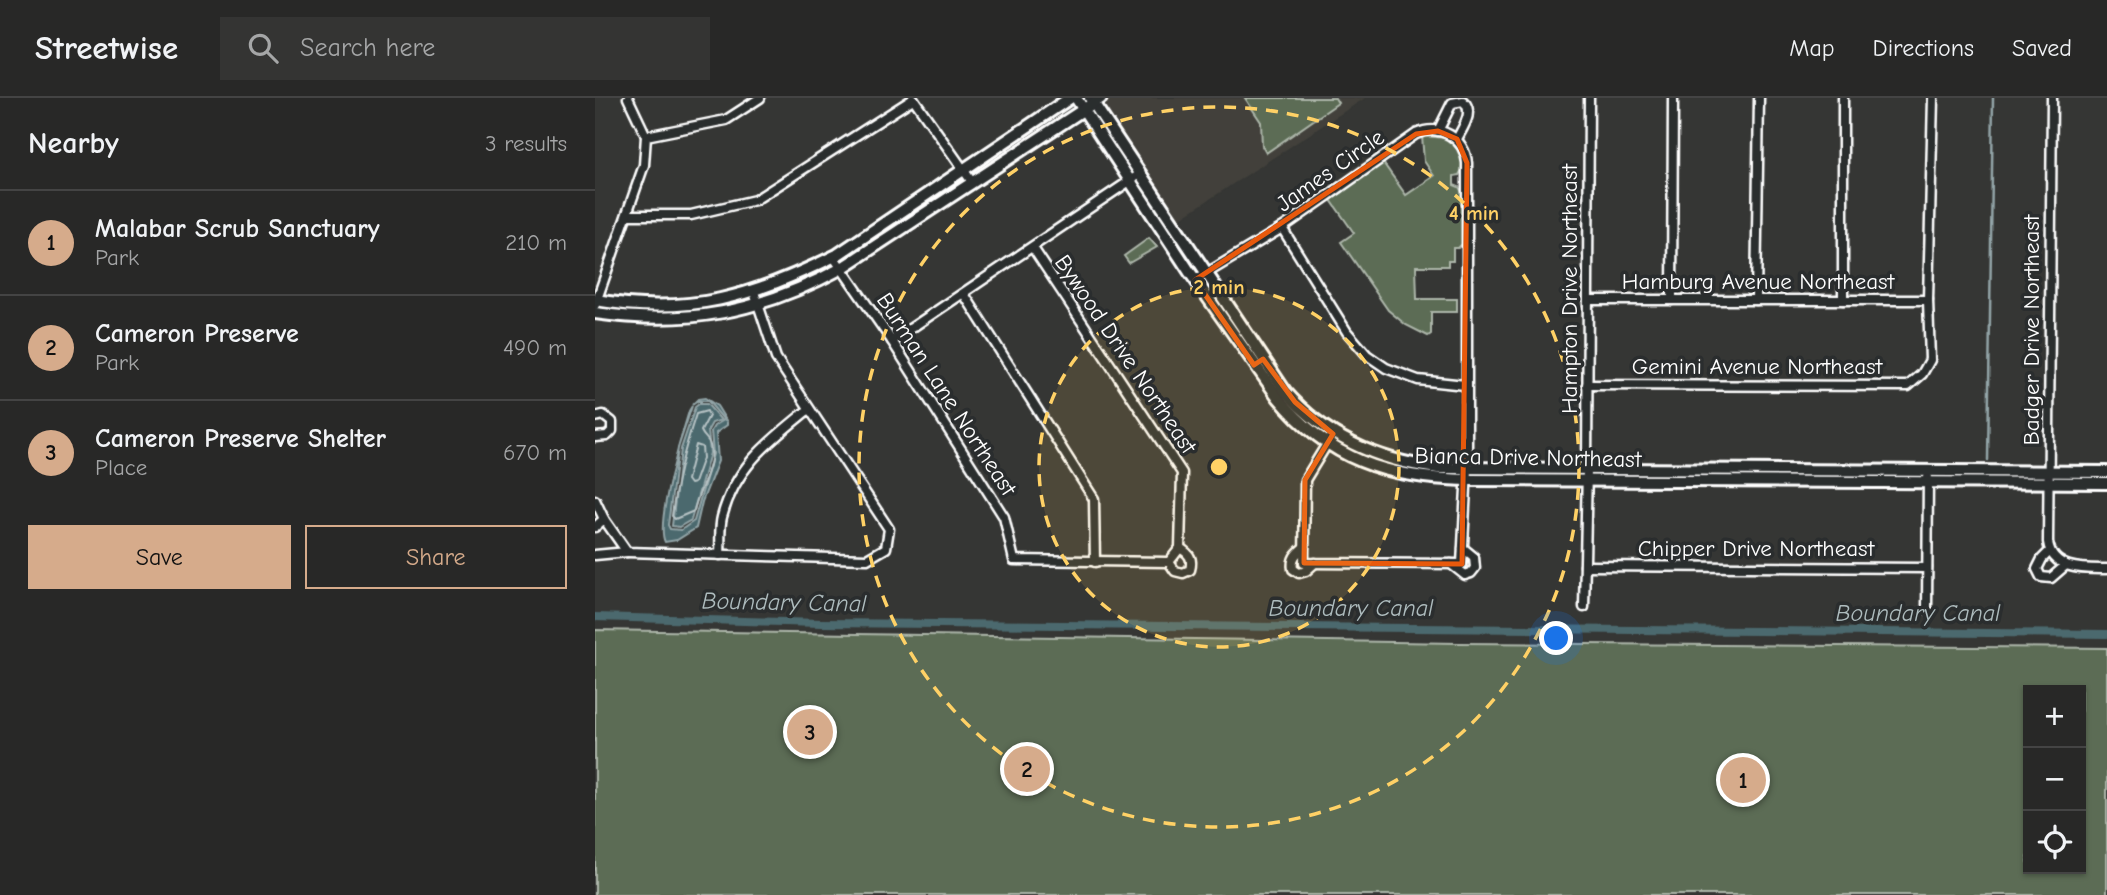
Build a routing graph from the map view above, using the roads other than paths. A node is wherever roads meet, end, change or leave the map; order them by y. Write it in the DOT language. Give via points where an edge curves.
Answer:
graph roads {
  1 [pos="628,98"];
  2 [pos="760,98"];
  3 [pos="913,98"];
  4 [pos="1070,98"];
  5 [pos="1076,98"];
  6 [pos="1589,98"];
  7 [pos="1673,98"];
  8 [pos="1759,98"];
  9 [pos="1843,98"];
  10 [pos="1933,98"];
  11 [pos="2052,98"];
  12 [pos="1092,102"];
  13 [pos="1438,131"];
  14 [pos="646,136"];
  15 [pos="1457,139"];
  16 [pos="964,170"];
  17 [pos="1135,177"];
  18 [pos="972,182"];
  19 [pos="628,215"];
  20 [pos="1282,228"];
  21 [pos="1033,248"];
  22 [pos="833,256"];
  23 [pos="842,268"];
  24 [pos="1206,273"];
  25 [pos="1195,280"];
  26 [pos="754,292"];
  27 [pos="964,294"];
  28 [pos="1588,299"];
  29 [pos="1672,300"];
  30 [pos="1756,300"];
  31 [pos="1843,300"];
  32 [pos="1928,300"];
  33 [pos="595,302"];
  34 [pos="757,305"];
  35 [pos="595,313"];
  36 [pos="892,341"];
  37 [pos="1259,362"];
  38 [pos="1465,384"];
  39 [pos="1587,385"];
  40 [pos="809,409"];
  41 [pos="595,417"];
  42 [pos="595,437"];
  43 [pos="1330,439"];
  44 [pos="2107,472"];
  45 [pos="1466,475"];
  46 [pos="1587,475"];
  47 [pos="1928,477"];
  48 [pos="2049,477"];
  49 [pos="2107,483"];
  50 [pos="595,500"];
  51 [pos="604,519"];
  52 [pos="595,527"];
  53 [pos="1304,547"];
  54 [pos="1181,548"];
  55 [pos="2050,551"];
  56 [pos="627,552"];
  57 [pos="595,555"];
  58 [pos="720,555"];
  59 [pos="1095,562"];
  60 [pos="1169,562"];
  61 [pos="1316,563"];
  62 [pos="2066,565"];
  63 [pos="1585,566"];
  64 [pos="1927,568"];
  65 [pos="2107,569"];
  66 [pos="1584,607"];
  67 [pos="1927,609"];
  1 -- 14 [label="street"];
  2 -- 14 [label="street" via="726,121"];
  3 -- 16 [label="street"];
  3 -- 19 [label="street" via="755,200 691,215"];
  4 -- 16 [label="street"];
  5 -- 12 [label="street, Bianca Drive Northeast"];
  6 -- 28 [label="street, Hampton Drive Northeast"];
  7 -- 29 [label="street"];
  8 -- 30 [label="street"];
  9 -- 31 [label="street"];
  10 -- 32 [label="street"];
  11 -- 48 [label="street, Badger Drive Northeast"];
  12 -- 17 [label="street, Bianca Drive Northeast"];
  12 -- 18 [label="street"];
  13 -- 15 [label="street"];
  13 -- 15 [label="street" via="1452,103 1463,101 1469,112"];
  13 -- 20 [label="street, James Circle" via="1416,134"];
  14 -- 19 [label="street" via="645,165"];
  15 -- 38 [label="street" via="1467,163"];
  16 -- 18 [label="street"];
  16 -- 22 [label="street"];
  17 -- 21 [label="street"];
  17 -- 24 [label="street, Bianca Drive Northeast"];
  17 -- 25 [label="street, Bianca Drive Northeast"];
  18 -- 23 [label="street"];
  19 -- 33 [label="street"];
  20 -- 24 [label="street, James Circle"];
  20 -- 38 [label="street" via="1347,332 1367,355 1418,380"];
  21 -- 27 [label="street"];
  21 -- 54 [label="street, Bywood Drive Northeast" via="1182,473"];
  22 -- 23 [label="street, Burman Lane Northeast"];
  22 -- 26 [label="street"];
  23 -- 34 [label="street"];
  23 -- 36 [label="street, Burman Lane Northeast"];
  24 -- 25 [label="street, James Circle"];
  24 -- 37 [label="street, Bianca Drive Northeast"];
  25 -- 37 [label="street, Bianca Drive Northeast"];
  26 -- 33 [label="street" via="674,306"];
  26 -- 34 [label="street"];
  27 -- 36 [label="street"];
  27 -- 59 [label="street" via="1094,499"];
  28 -- 29 [label="street, Hamburg Avenue Northeast"];
  28 -- 39 [label="street, Hampton Drive Northeast"];
  29 -- 30 [label="street, Hamburg Avenue Northeast"];
  30 -- 31 [label="street, Hamburg Avenue Northeast"];
  31 -- 32 [label="street, Hamburg Avenue Northeast"];
  32 -- 39 [label="street, Gemini Avenue Northeast" via="1930,360 1909,386"];
  34 -- 35 [label="street" via="675,319"];
  34 -- 40 [label="street" via="776,358"];
  36 -- 59 [label="street, Burman Lane Northeast" via="1004,517 1014,560"];
  37 -- 43 [label="street, Bianca Drive Northeast"];
  38 -- 45 [label="street"];
  39 -- 46 [label="street, Hampton Drive Northeast"];
  40 -- 58 [label="street" via="761,448 735,480 721,519"];
  40 -- 58 [label="street" via="889,529 886,548 867,559"];
  41 -- 42 [label="street" via="603,415 612,422 613,431"];
  43 -- 45 [label="street, Bianca Drive Northeast" via="1408,465"];
  43 -- 53 [label="street" via="1305,480"];
  44 -- 48 [label="street, Bianca Drive Northeast"];
  45 -- 46 [label="street, Bianca Drive Northeast"];
  45 -- 61 [label="street" via="1462,564"];
  46 -- 47 [label="street, Bianca Drive Northeast"];
  46 -- 63 [label="street, Hampton Drive Northeast"];
  47 -- 48 [label="street, Bianca Drive Northeast"];
  47 -- 64 [label="street"];
  48 -- 49 [label="street, Bianca Drive Northeast"];
  48 -- 55 [label="street, Badger Drive Northeast"];
  50 -- 51 [label="street"];
  51 -- 52 [label="street"];
  51 -- 56 [label="street"];
  53 -- 61 [label="street" via="1304,563"];
  53 -- 61 [label="street" via="1294,556 1293,569 1299,573"];
  54 -- 60 [label="street"];
  54 -- 60 [label="street" via="1189,553 1190,570 1175,571"];
  55 -- 62 [label="street"];
  55 -- 62 [label="street, Badger Drive Northeast" via="2037,569 2041,577 2051,578"];
  56 -- 57 [label="street"];
  56 -- 58 [label="street"];
  59 -- 60 [label="street"];
  62 -- 65 [label="street"];
  63 -- 64 [label="street, Chipper Drive Northeast"];
  63 -- 66 [label="street, Hampton Drive Northeast"];
  64 -- 67 [label="street"];
}
